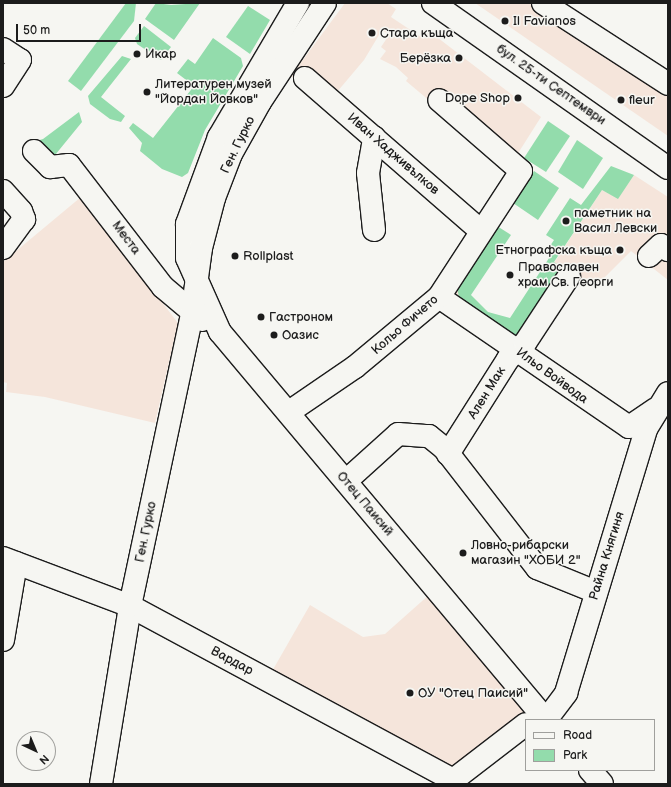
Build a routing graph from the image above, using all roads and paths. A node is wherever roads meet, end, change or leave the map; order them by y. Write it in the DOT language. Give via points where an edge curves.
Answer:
graph roads {
  1 [pos="298,3"];
  2 [pos="325,3"];
  3 [pos="433,3"];
  4 [pos="542,3"];
  5 [pos="3,49"];
  6 [pos="305,78"];
  7 [pos="668,84"];
  8 [pos="3,86"];
  9 [pos="439,100"];
  10 [pos="374,138"];
  11 [pos="34,151"];
  12 [pos="668,168"];
  13 [pos="3,191"];
  14 [pos="374,230"];
  15 [pos="481,231"];
  16 [pos="3,248"];
  17 [pos="569,276"];
  18 [pos="198,280"];
  19 [pos="439,297"];
  20 [pos="192,314"];
  21 [pos="220,332"];
  22 [pos="517,351"];
  23 [pos="664,405"];
  24 [pos="288,412"];
  25 [pos="448,454"];
  26 [pos="346,481"];
  27 [pos="10,561"];
  28 [pos="596,592"];
  29 [pos="130,606"];
  30 [pos="3,640"];
  31 [pos="536,719"];
  32 [pos="525,727"];
  33 [pos="591,771"];
  34 [pos="451,782"];
  35 [pos="101,784"];
  36 [pos="602,784"];
  1 -- 18 [label="street, Ген. Гурко" via="219,137 198,188 186,241 187,258"];
  2 -- 18 [label="street, Ген. Гурко" via="260,102 231,154 201,248"];
  3 -- 12 [label="street, бул. 25-ти Септември"];
  4 -- 7 [label="street"];
  5 -- 8 [label="street" via="20,60"];
  6 -- 10 [label="street, Иван Хадживълков"];
  9 -- 15 [label="street, Кольо Фичето" via="521,171"];
  10 -- 14 [label="street" via="368,173"];
  10 -- 15 [label="street, Иван Хадживълков"];
  11 -- 20 [label="street, Места" via="50,167 69,165 163,287"];
  13 -- 16 [label="street" via="21,211 24,219"];
  15 -- 19 [label="street, Кольо Фичето"];
  17 -- 22 [label="street, Ален Мак"];
  18 -- 20 [label="street, Ген. Гурко"];
  18 -- 21 [label="street, Отец Паисий"];
  19 -- 22 [label="street, Ильо Войвода"];
  19 -- 24 [label="street, Кольо Фичето" via="356,367"];
  20 -- 21 [label="street, Места"];
  20 -- 29 [label="street, Ген. Гурко"];
  21 -- 24 [label="street, Отец Паисий"];
  22 -- 23 [label="street, Ильо Войвода" via="629,427"];
  22 -- 25 [label="street, Ален Мак" via="508,359"];
  23 -- 28 [label="street, Райна Княгиня" via="646,429"];
  24 -- 26 [label="street, Отец Паисий"];
  25 -- 26 [label="street" via="429,436 398,434"];
  25 -- 28 [label="street" via="536,568"];
  26 -- 31 [label="street, Отец Паисий"];
  27 -- 29 [label="street, Вардар"];
  27 -- 30 [label="street"];
  28 -- 31 [label="street, Райна Княгиня" via="566,693"];
  29 -- 34 [label="street, Вардар"];
  29 -- 35 [label="street, Ген. Гурко"];
  32 -- 34 [label="street, Райна Княгиня"];
  33 -- 36 [label="street"];
}
